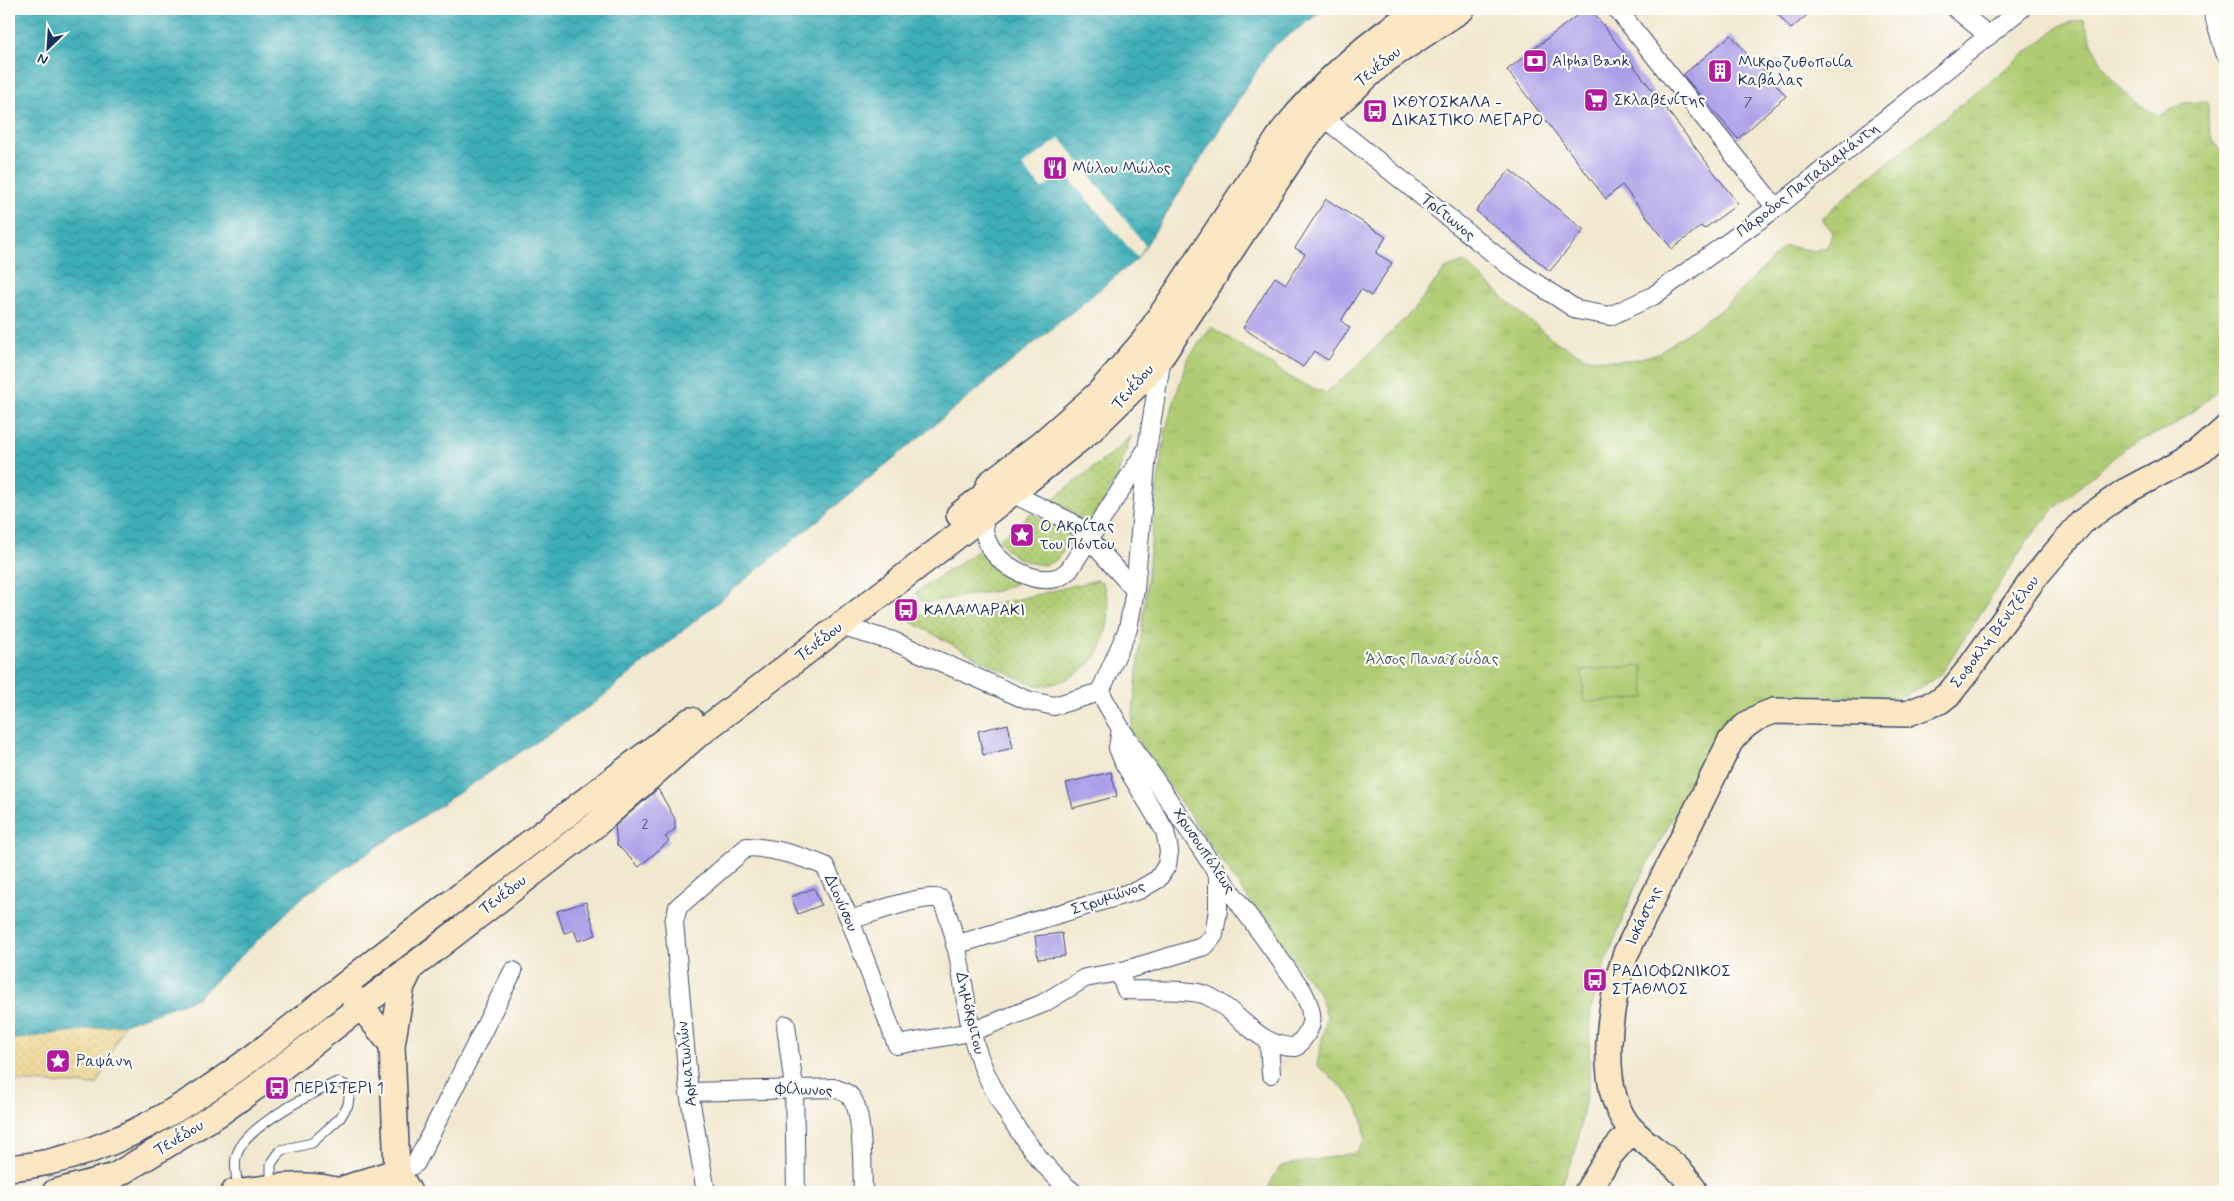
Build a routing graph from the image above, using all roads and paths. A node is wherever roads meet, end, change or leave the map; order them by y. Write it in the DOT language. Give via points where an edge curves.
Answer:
graph roads {
  1 [pos="1420,9"];
  2 [pos="1462,9"];
  3 [pos="1617,9"];
  4 [pos="1956,9"];
  5 [pos="2021,9"];
  6 [pos="2212,9"];
  7 [pos="1989,36"];
  8 [pos="2225,53"];
  9 [pos="1323,117"];
  10 [pos="1776,208"];
  11 [pos="1578,310"];
  12 [pos="1163,354"];
  13 [pos="2225,429"];
  14 [pos="1147,449"];
  15 [pos="1013,494"];
  16 [pos="986,498"];
  17 [pos="1089,539"];
  18 [pos="1135,590"];
  19 [pos="839,626"];
  20 [pos="1100,692"];
  21 [pos="1121,729"];
  22 [pos="1730,742"];
  23 [pos="1218,874"];
  24 [pos="850,920"];
  25 [pos="674,936"];
  26 [pos="956,945"];
  27 [pos="413,964"];
  28 [pos="513,971"];
  29 [pos="1119,972"];
  30 [pos="344,986"];
  31 [pos="360,1006"];
  32 [pos="786,1026"];
  33 [pos="971,1032"];
  34 [pos="1269,1042"];
  35 [pos="392,1046"];
  36 [pos="1272,1074"];
  37 [pos="794,1088"];
  38 [pos="688,1092"];
  39 [pos="1632,1130"];
  40 [pos="102,1146"];
  41 [pos="70,1157"];
  42 [pos="9,1168"];
  43 [pos="403,1182"];
  44 [pos="117,1184"];
  45 [pos="270,1187"];
  46 [pos="90,1188"];
  47 [pos="339,1191"];
  48 [pos="55,1192"];
  49 [pos="234,1192"];
  50 [pos="238,1192"];
  51 [pos="706,1192"];
  52 [pos="796,1192"];
  53 [pos="863,1192"];
  54 [pos="1073,1192"];
  55 [pos="1587,1192"];
  56 [pos="1695,1192"];
  1 -- 16 [label="main road, Τενέδου" via="1371,42 1307,102 1283,131 1144,341 1120,370"];
  2 -- 9 [label="main road, Τενέδου" via="1384,61"];
  3 -- 10 [label="street"];
  4 -- 7 [label="street"];
  5 -- 7 [label="street, Πάροδος Παπαδιαμάντη"];
  6 -- 8 [label="street"];
  7 -- 10 [label="street, Πάροδος Παπαδιαμάντη"];
  9 -- 11 [label="street, Τρίτωνος" via="1508,265"];
  9 -- 12 [label="main road, Τενέδου"];
  10 -- 11 [label="street, Πάροδος Παπαδιαμάντη" via="1653,296 1610,316"];
  12 -- 14 [label="street"];
  12 -- 15 [label="main road, Τενέδου" via="1111,412"];
  13 -- 22 [label="main road, Σοφοκλή Βενιζέλου" via="2198,453 2124,492 2082,522 2034,578 1950,693 1940,701 1906,714 1774,711 1755,718"];
  14 -- 17 [label="street"];
  14 -- 18 [label="street"];
  15 -- 16 [label="main road, Τενέδου"];
  15 -- 16 [label="street"];
  15 -- 17 [label="street" via="1071,522"];
  16 -- 17 [label="street" via="987,541 993,551 1028,576 1058,578 1069,570"];
  16 -- 19 [label="main road, Τενέδου"];
  16 -- 30 [label="main road, Τενέδου"];
  17 -- 18 [label="street"];
  18 -- 20 [label="street" via="1128,629"];
  19 -- 20 [label="street" via="893,641 1026,700 1054,706"];
  19 -- 27 [label="main road, Τενέδου" via="694,738 594,826"];
  20 -- 21 [label="street, Χρυσουπόλεως"];
  21 -- 23 [label="street, Χρυσουπόλεως"];
  21 -- 26 [label="street, Στρυμώνος" via="1118,748 1124,763 1165,831 1169,851 1167,865 1158,879 1139,890"];
  22 -- 39 [label="main road, Ιοκάστης" via="1637,930 1617,980 1609,1033 1612,1089 1617,1108"];
  23 -- 29 [label="street" via="1214,935 1205,946"];
  23 -- 34 [label="street, Χρυσουπόλεως" via="1277,952 1311,1006 1312,1021 1296,1047"];
  24 -- 25 [label="street, Διονύσου" via="825,866 760,847 747,847 678,906"];
  24 -- 26 [label="street, Δημόκριτου" via="934,897 941,899"];
  24 -- 33 [label="street, Διονύσου" via="897,1045"];
  25 -- 38 [label="street, Αρματωλών"];
  26 -- 33 [label="street, Δημόκριτου"];
  27 -- 31 [label="main road, Τενέδου"];
  27 -- 35 [label="main road" via="402,986"];
  28 -- 43 [label="street" via="419,1158 406,1169"];
  29 -- 33 [label="street" via="1085,978 1042,1004"];
  29 -- 34 [label="street, Χρυσουπόλεως" via="1126,990 1206,995"];
  30 -- 31 [label="main road"];
  30 -- 40 [label="main road, Τενέδου" via="207,1090 161,1119"];
  31 -- 35 [label="main road"];
  31 -- 44 [label="main road, Τενέδου" via="218,1114"];
  32 -- 37 [label="street"];
  33 -- 54 [label="street, Δημόκριτου" via="994,1090 1015,1124 1044,1164"];
  34 -- 36 [label="street"];
  35 -- 43 [label="main road"];
  37 -- 38 [label="street, Φίλωνος"];
  37 -- 52 [label="street"];
  37 -- 53 [label="street, Φίλωνος" via="834,1088 850,1095 857,1105"];
  38 -- 51 [label="street, Αρματωλών"];
  39 -- 55 [label="main road" via="1610,1155"];
  39 -- 56 [label="main road, Ιοκάστης" via="1686,1177"];
  40 -- 41 [label="main road, Τενέδου"];
  40 -- 44 [label="main road"];
  41 -- 42 [label="main road, Τενέδου"];
  41 -- 46 [label="main road"];
  43 -- 47 [label="main road"];
  44 -- 46 [label="main road, Τενέδου"];
  45 -- 47 [label="main road" via="317,1186"];
  45 -- 50 [label="main road"];
  45 -- 50 [label="lane" via="271,1164 281,1150 312,1143 340,1118 348,1105 350,1090 344,1085 336,1082 296,1101 249,1135 236,1157"];
  46 -- 48 [label="main road, Τενέδου"];
  49 -- 50 [label="main road"];
}
